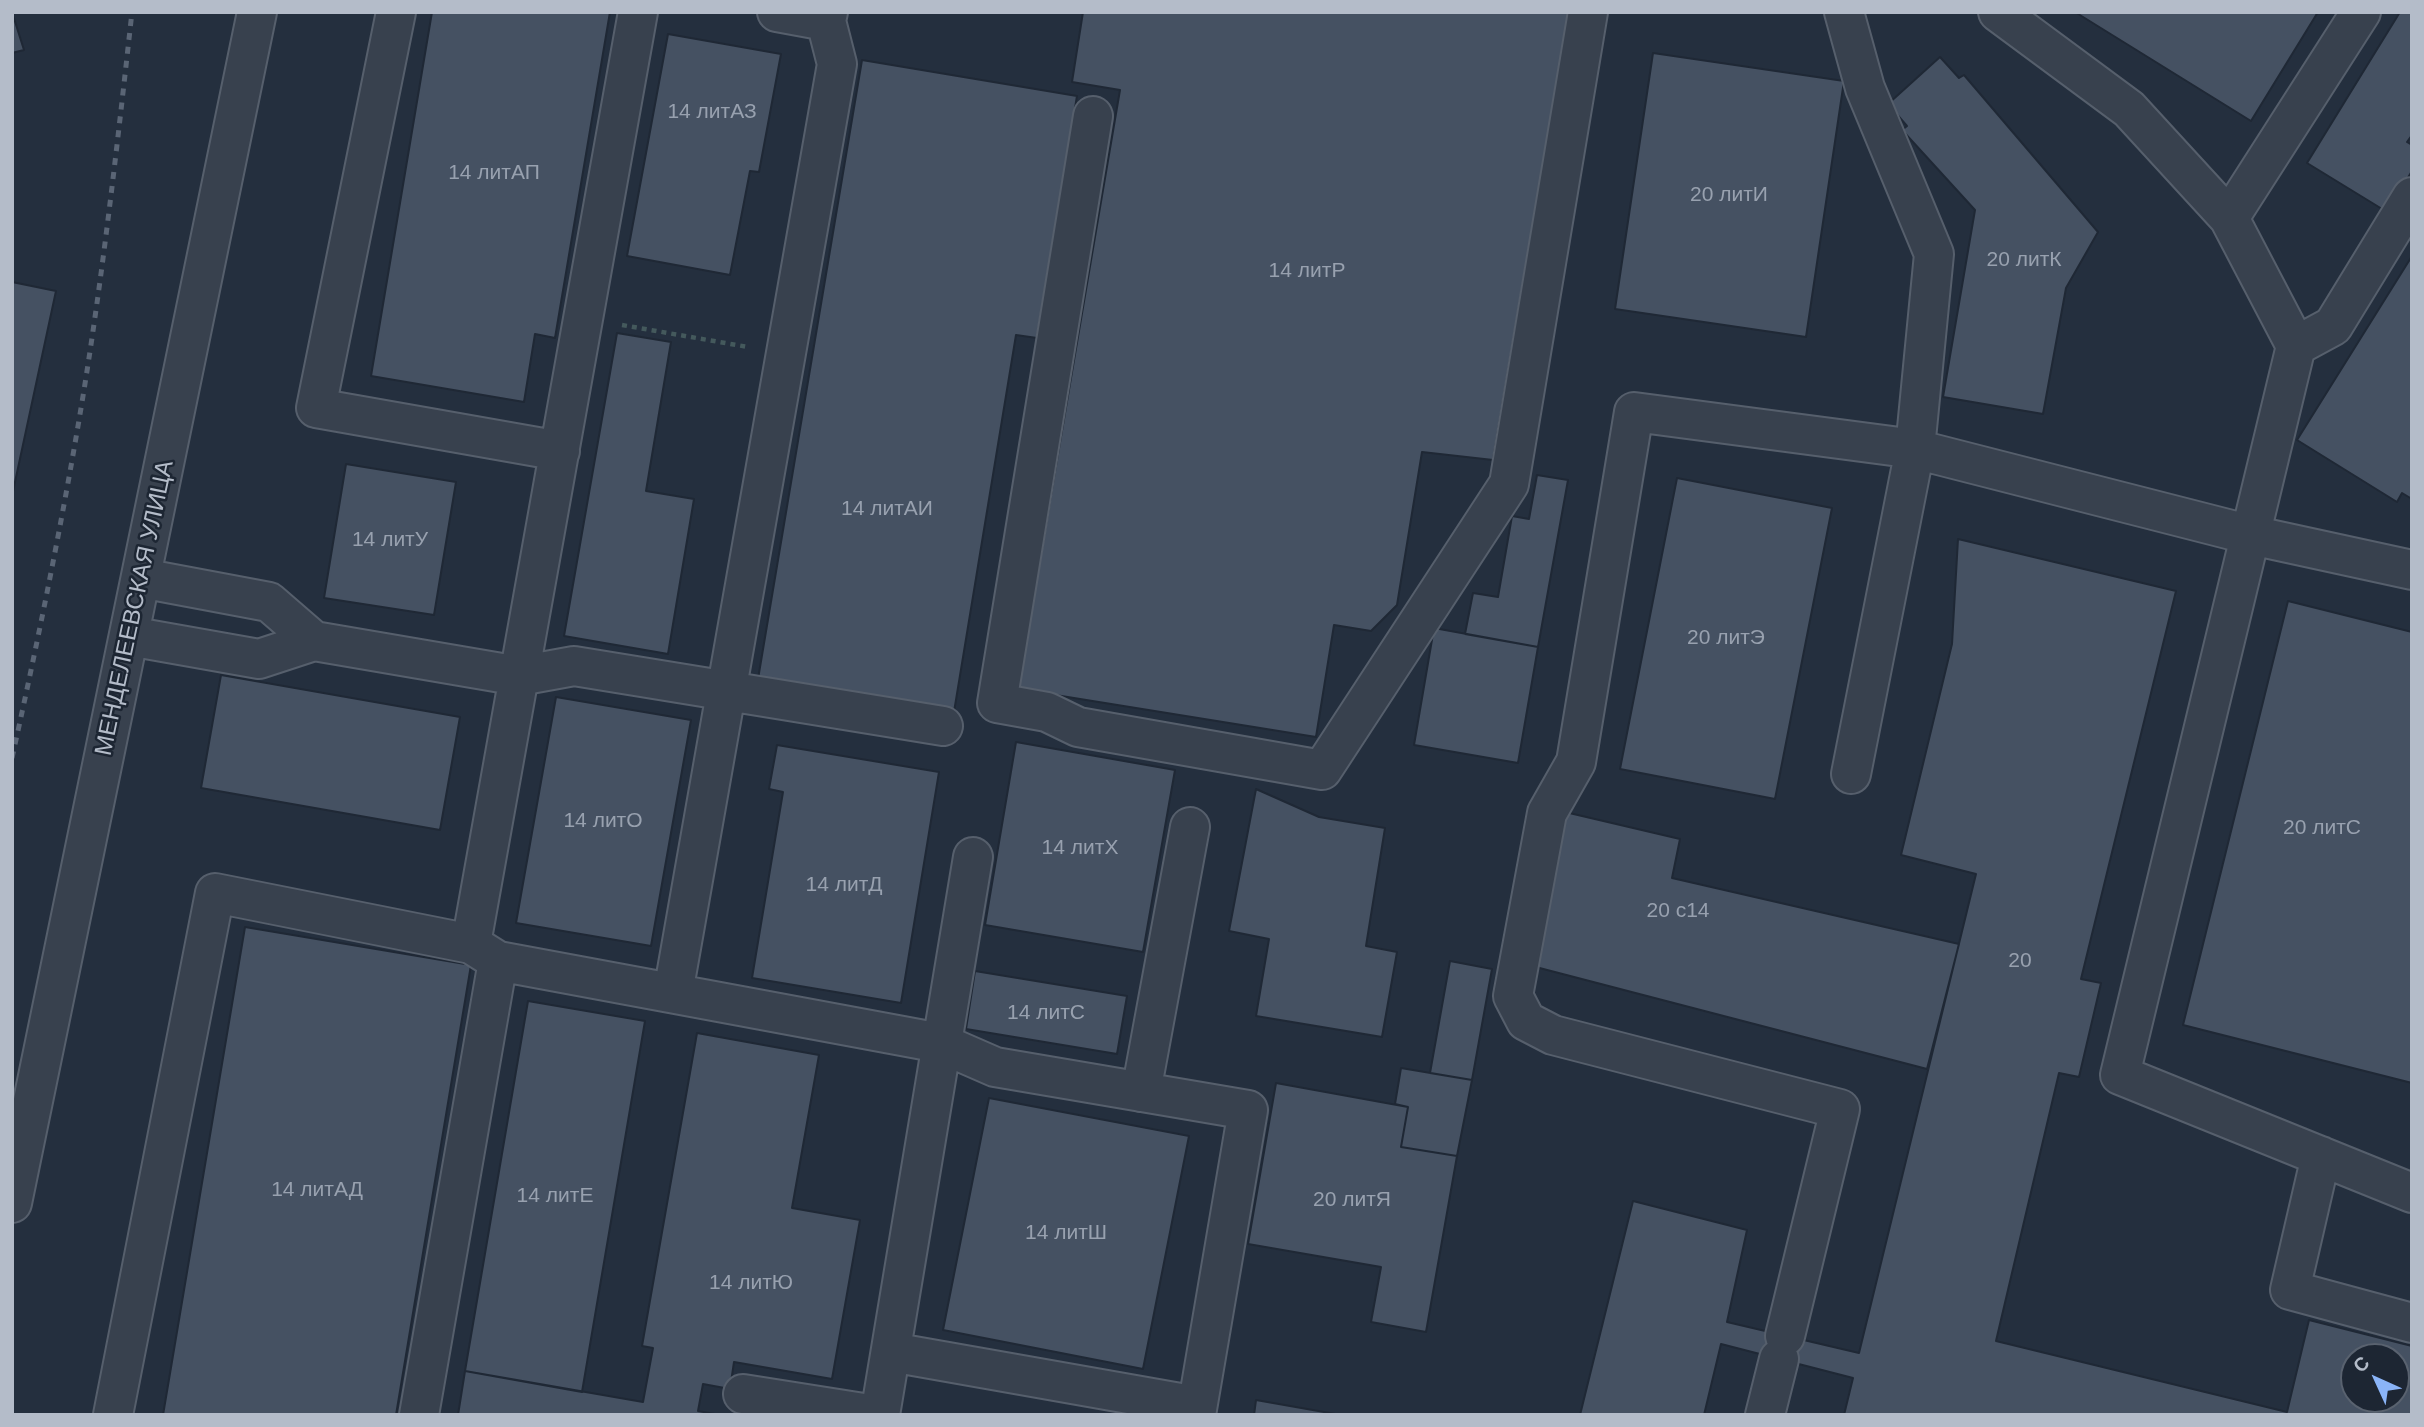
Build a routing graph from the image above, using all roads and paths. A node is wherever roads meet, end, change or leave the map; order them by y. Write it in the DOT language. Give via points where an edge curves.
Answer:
graph roads {
  1 [pos="257,12"];
  2 [pos="396,12"];
  3 [pos="638,12"];
  4 [pos="777,12"];
  5 [pos="1588,12"];
  6 [pos="1844,12"];
  7 [pos="1998,12"];
  8 [pos="2361,12"];
  9 [pos="827,16"];
  10 [pos="1093,116"];
  11 [pos="2412,197"];
  12 [pos="2229,218"];
  13 [pos="583,318"];
  14 [pos="2296,346"];
  15 [pos="786,354"];
  16 [pos="1915,449"];
  17 [pos="560,451"];
  18 [pos="2251,534"];
  19 [pos="2412,570"];
  20 [pos="141,578"];
  21 [pos="129,636"];
  22 [pos="314,641"];
  23 [pos="519,676"];
  24 [pos="727,690"];
  25 [pos="943,726"];
  26 [pos="1850,774"];
  27 [pos="1190,827"];
  28 [pos="972,857"];
  29 [pos="485,952"];
  30 [pos="673,993"];
  31 [pos="940,1043"];
  32 [pos="1141,1092"];
  33 [pos="2321,1156"];
  34 [pos="2412,1193"];
  35 [pos="12,1203"];
  36 [pos="2412,1323"];
  37 [pos="891,1352"];
  38 [pos="743,1394"];
  39 [pos="1196,1410"];
  40 [pos="113,1415"];
  41 [pos="419,1415"];
  42 [pos="878,1415"];
  43 [pos="1765,1415"];
  1 -- 20 [label="street, МЕНДЕЛЕЕВСКАЯ УЛИЦА"];
  2 -- 17 [label="street" via="316,408"];
  3 -- 13 [label="street"];
  4 -- 9 [label="street"];
  5 -- 10 [label="street" via="1509,484 1322,770 1078,727 1047,712 997,703"];
  6 -- 16 [label="street" via="1865,88 1934,254"];
  7 -- 12 [label="street" via="2129,109"];
  8 -- 12 [label="street"];
  9 -- 15 [label="street" via="838,64"];
  11 -- 14 [label="street" via="2333,326"];
  12 -- 14 [label="street"];
  13 -- 15 [label="path"];
  13 -- 17 [label="street"];
  14 -- 18 [label="street"];
  15 -- 24 [label="street"];
  16 -- 18 [label="street"];
  16 -- 26 [label="street"];
  16 -- 43 [label="street" via="1634,412 1576,762 1547,813 1513,996 1526,1021 1553,1035 1840,1109"];
  17 -- 23 [label="street"];
  18 -- 19 [label="street"];
  18 -- 33 [label="street" via="2120,1075"];
  20 -- 21 [label="street, МЕНДЕЛЕЕВСКАЯ УЛИЦА"];
  20 -- 22 [label="street" via="268,602"];
  21 -- 22 [label="street" via="259,659"];
  21 -- 35 [label="street, МЕНДЕЛЕЕВСКАЯ УЛИЦА"];
  22 -- 23 [label="street"];
  23 -- 24 [label="street" via="573,666"];
  23 -- 29 [label="street"];
  24 -- 25 [label="street"];
  24 -- 30 [label="street"];
  27 -- 32 [label="street"];
  28 -- 31 [label="street"];
  29 -- 30 [label="street"];
  29 -- 40 [label="street" via="215,893"];
  29 -- 41 [label="street"];
  30 -- 31 [label="street"];
  31 -- 32 [label="street" via="995,1067"];
  31 -- 37 [label="street"];
  32 -- 39 [label="street" via="1248,1111"];
  33 -- 34 [label="street"];
  33 -- 36 [label="street" via="2290,1290"];
  37 -- 39 [label="street"];
  37 -- 42 [label="street"];
  38 -- 42 [label="street"];
}
